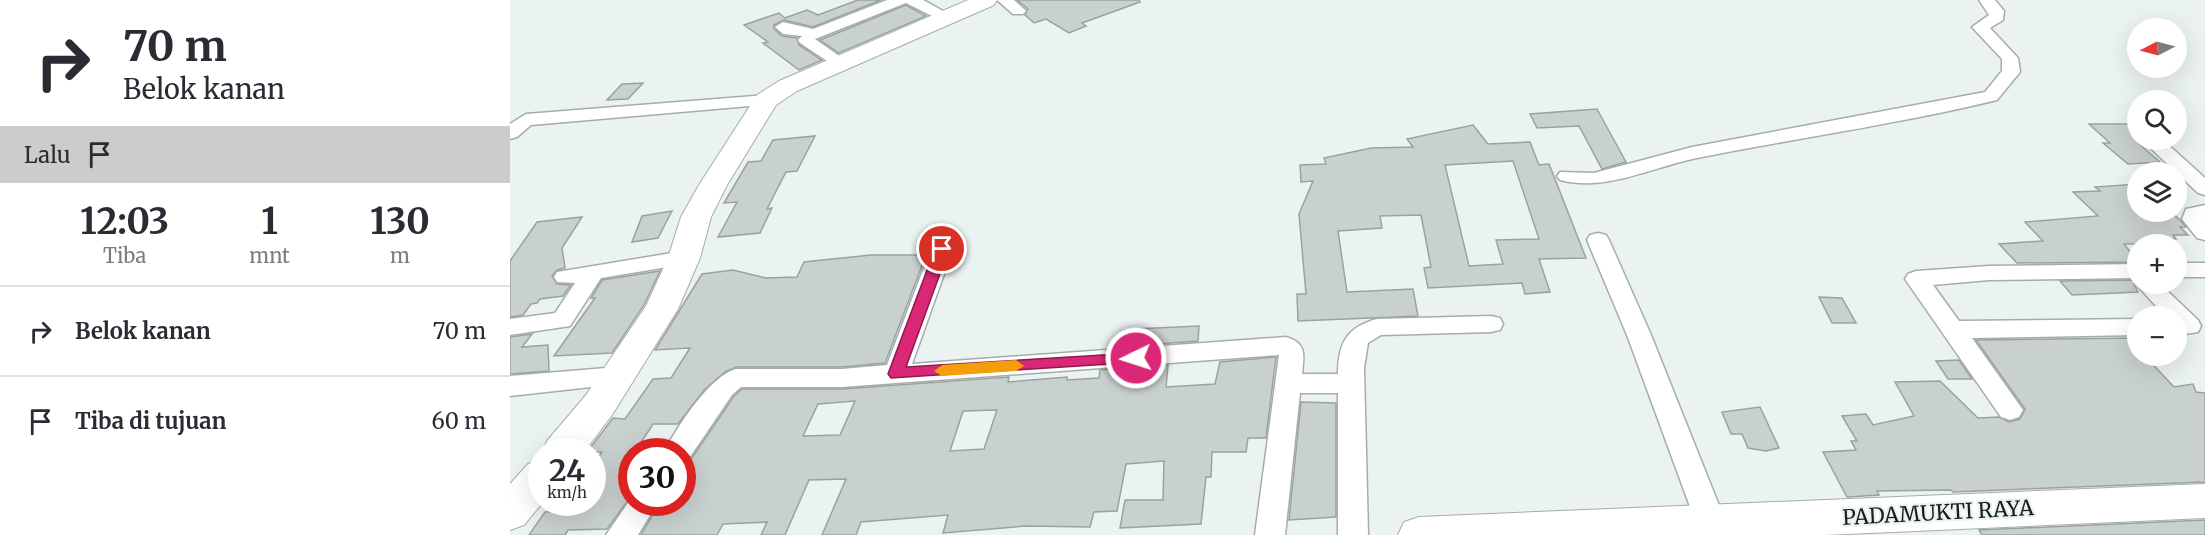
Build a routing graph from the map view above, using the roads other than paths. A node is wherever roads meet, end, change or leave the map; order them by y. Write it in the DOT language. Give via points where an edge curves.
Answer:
graph roads {
  1 [pos="901,0"];
  2 [pos="911,0"];
  3 [pos="986,0"];
  4 [pos="1005,0"];
  5 [pos="1987,0"];
  6 [pos="1018,11"];
  7 [pos="948,18"];
  8 [pos="783,27"];
  9 [pos="806,40"];
  10 [pos="839,64"];
  11 [pos="766,100"];
  12 [pos="510,133"];
  13 [pos="2165,150"];
  14 [pos="2197,175"];
  15 [pos="1567,176"];
  16 [pos="2205,189"];
  17 [pos="2202,214"];
  18 [pos="2205,233"];
  19 [pos="1598,240"];
  20 [pos="942,249"];
  21 [pos="684,258"];
  22 [pos="2187,270"];
  23 [pos="2205,270"];
  24 [pos="594,272"];
  25 [pos="2127,275"];
  26 [pos="565,277"];
  27 [pos="2158,294"];
  28 [pos="1491,324"];
  29 [pos="2190,326"];
  30 [pos="510,327"];
  31 [pos="2127,327"];
  32 [pos="1953,330"];
  33 [pos="896,374"];
  34 [pos="618,376"];
  35 [pos="1351,383"];
  36 [pos="1288,384"];
  37 [pos="510,386"];
  38 [pos="2010,410"];
  39 [pos="572,438"];
  40 [pos="688,438"];
  41 [pos="528,492"];
  42 [pos="2205,501"];
  43 [pos="510,513"];
  44 [pos="634,516"];
  45 [pos="1712,523"];
  46 [pos="1631,531"];
  47 [pos="621,535"];
  48 [pos="1270,535"];
  49 [pos="1353,535"];
  50 [pos="1419,535"];
  1 -- 8 [label="street" via="813,35"];
  2 -- 7 [label="street"];
  3 -- 7 [label="street"];
  4 -- 6 [label="street"];
  5 -- 15 [label="street" via="1997,17 1980,27 2010,58 2011,72 1991,96 1692,153 1594,179"];
  7 -- 10 [label="street"];
  9 -- 10 [label="street"];
  10 -- 11 [label="street"];
  11 -- 12 [label="street" via="526,120"];
  11 -- 21 [label="street" via="700,209"];
  13 -- 14 [label="street"];
  14 -- 16 [label="street"];
  17 -- 18 [label="street" via="2193,219"];
  19 -- 45 [label="street"];
  20 -- 33 [label="street"];
  21 -- 24 [label="street"];
  21 -- 34 [label="street" via="661,309"];
  22 -- 23 [label="street"];
  24 -- 26 [label="street"];
  24 -- 30 [label="street" via="562,320"];
  25 -- 32 [label="street" via="1919,277 1916,281"];
  27 -- 29 [label="street"];
  28 -- 35 [label="street" via="1377,327 1356,339"];
  31 -- 32 [label="street"];
  32 -- 38 [label="street"];
  33 -- 36 [label="street" via="1286,346 1292,350"];
  33 -- 40 [label="street" via="736,378 723,388"];
  34 -- 37 [label="street"];
  34 -- 39 [label="street"];
  35 -- 36 [label="street"];
  35 -- 49 [label="street"];
  36 -- 48 [label="street"];
  41 -- 43 [label="street"];
  42 -- 45 [label="street, PADAMUKTI RAYA"];
  44 -- 47 [label="street"];
  45 -- 46 [label="street, PADAMUKTI RAYA"];
  46 -- 50 [label="street, PADAMUKTI RAYA"];
}
